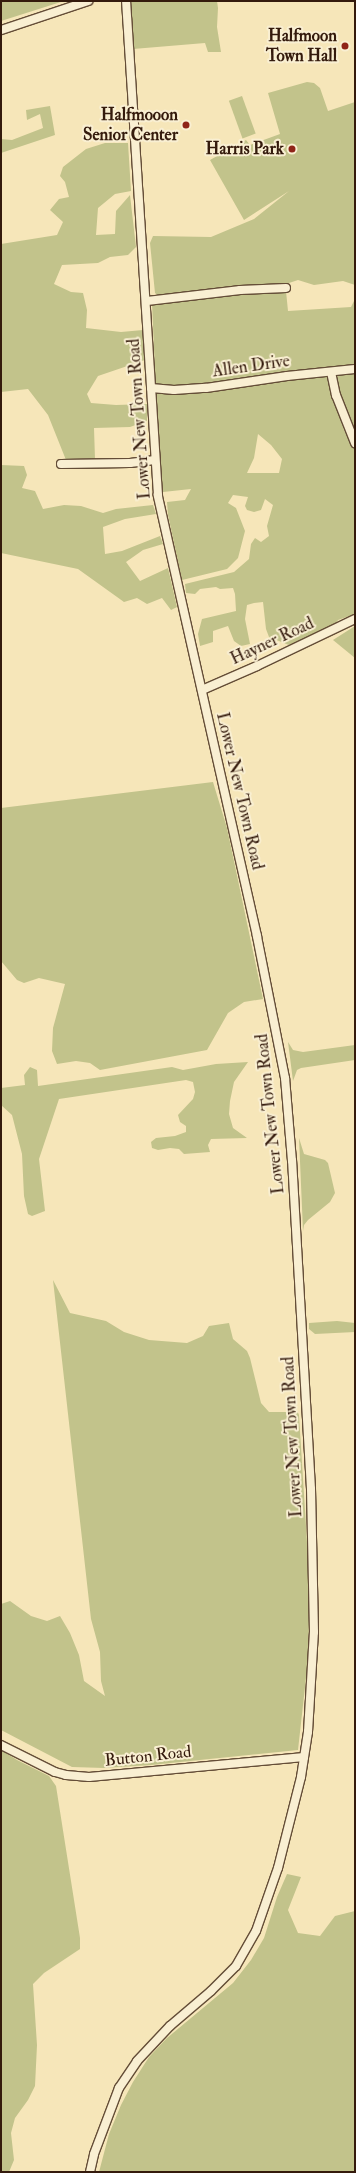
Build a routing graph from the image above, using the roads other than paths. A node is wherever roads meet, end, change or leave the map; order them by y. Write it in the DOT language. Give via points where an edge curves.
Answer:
graph roads {
  1 [pos="88,1"];
  2 [pos="126,1"];
  3 [pos="1,30"];
  4 [pos="286,288"];
  5 [pos="147,301"];
  6 [pos="355,369"];
  7 [pos="331,372"];
  8 [pos="151,388"];
  9 [pos="355,443"];
  10 [pos="154,460"];
  11 [pos="61,464"];
  12 [pos="355,619"];
  13 [pos="202,690"];
  14 [pos="1,1745"];
  15 [pos="304,1757"];
  16 [pos="90,2172"];
  1 -- 3 [label="street"];
  2 -- 5 [label="street, Lower New Town Road"];
  4 -- 5 [label="street" via="240,290"];
  5 -- 8 [label="street, Lower New Town Road"];
  6 -- 7 [label="street, Allen Drive"];
  7 -- 8 [label="street, Allen Drive" via="206,388"];
  7 -- 9 [label="street" via="336,395"];
  8 -- 10 [label="street, Lower New Town Road"];
  10 -- 11 [label="street"];
  10 -- 13 [label="street, Lower New Town Road" via="158,495"];
  12 -- 13 [label="street, Hayner Road"];
  13 -- 15 [label="street, Lower New Town Road" via="276,1026 290,1127 314,1584 313,1657"];
  14 -- 15 [label="street, Button Road" via="54,1772 90,1777"];
  15 -- 16 [label="street, Lower New Town Road" via="292,1820 278,1868 256,1931 246,1951 236,1966 211,1992 170,2026 137,2061 119,2088 94,2154"];
}
